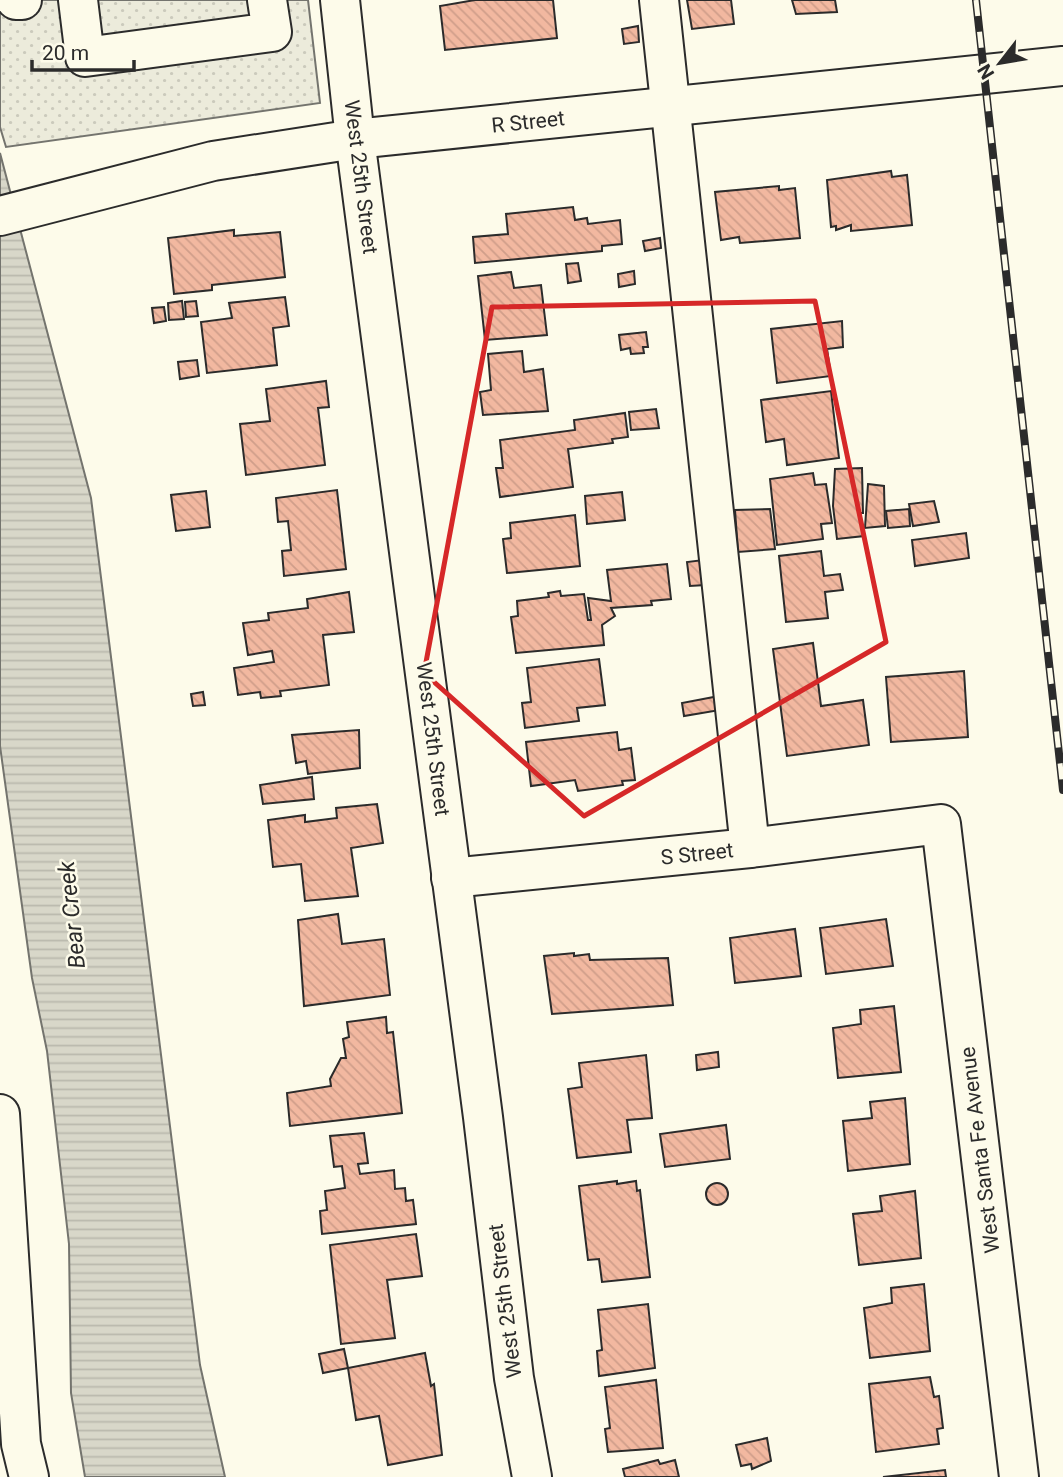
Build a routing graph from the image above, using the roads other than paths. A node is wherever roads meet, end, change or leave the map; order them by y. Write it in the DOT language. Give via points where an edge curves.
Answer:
graph roads {
  1 [pos="16,0"];
  2 [pos="22,0"];
  3 [pos="78,0"];
  4 [pos="340,0"];
  5 [pos="659,0"];
  6 [pos="269,16"];
  7 [pos="1063,66"];
  8 [pos="670,108"];
  9 [pos="355,139"];
  10 [pos="0,216"];
  11 [pos="941,824"];
  12 [pos="750,848"];
  13 [pos="451,878"];
  14 [pos="0,1114"];
  15 [pos="17,1455"];
  16 [pos="531,1477"];
  17 [pos="1018,1477"];
  1 -- 2 [label="street"];
  3 -- 6 [label="street" via="85,57"];
  4 -- 9 [label="street, West 25th Street"];
  5 -- 8 [label="street"];
  7 -- 8 [label="street, R Street"];
  8 -- 9 [label="street, R Street"];
  8 -- 12 [label="street"];
  9 -- 10 [label="street, R Street" via="213,161"];
  9 -- 13 [label="street, West 25th Street"];
  11 -- 12 [label="street, S Street"];
  11 -- 17 [label="street, West Santa Fe Avenue"];
  12 -- 13 [label="street, S Street"];
  13 -- 16 [label="street, West 25th Street" via="514,1378"];
  14 -- 15 [label="street"];
}
